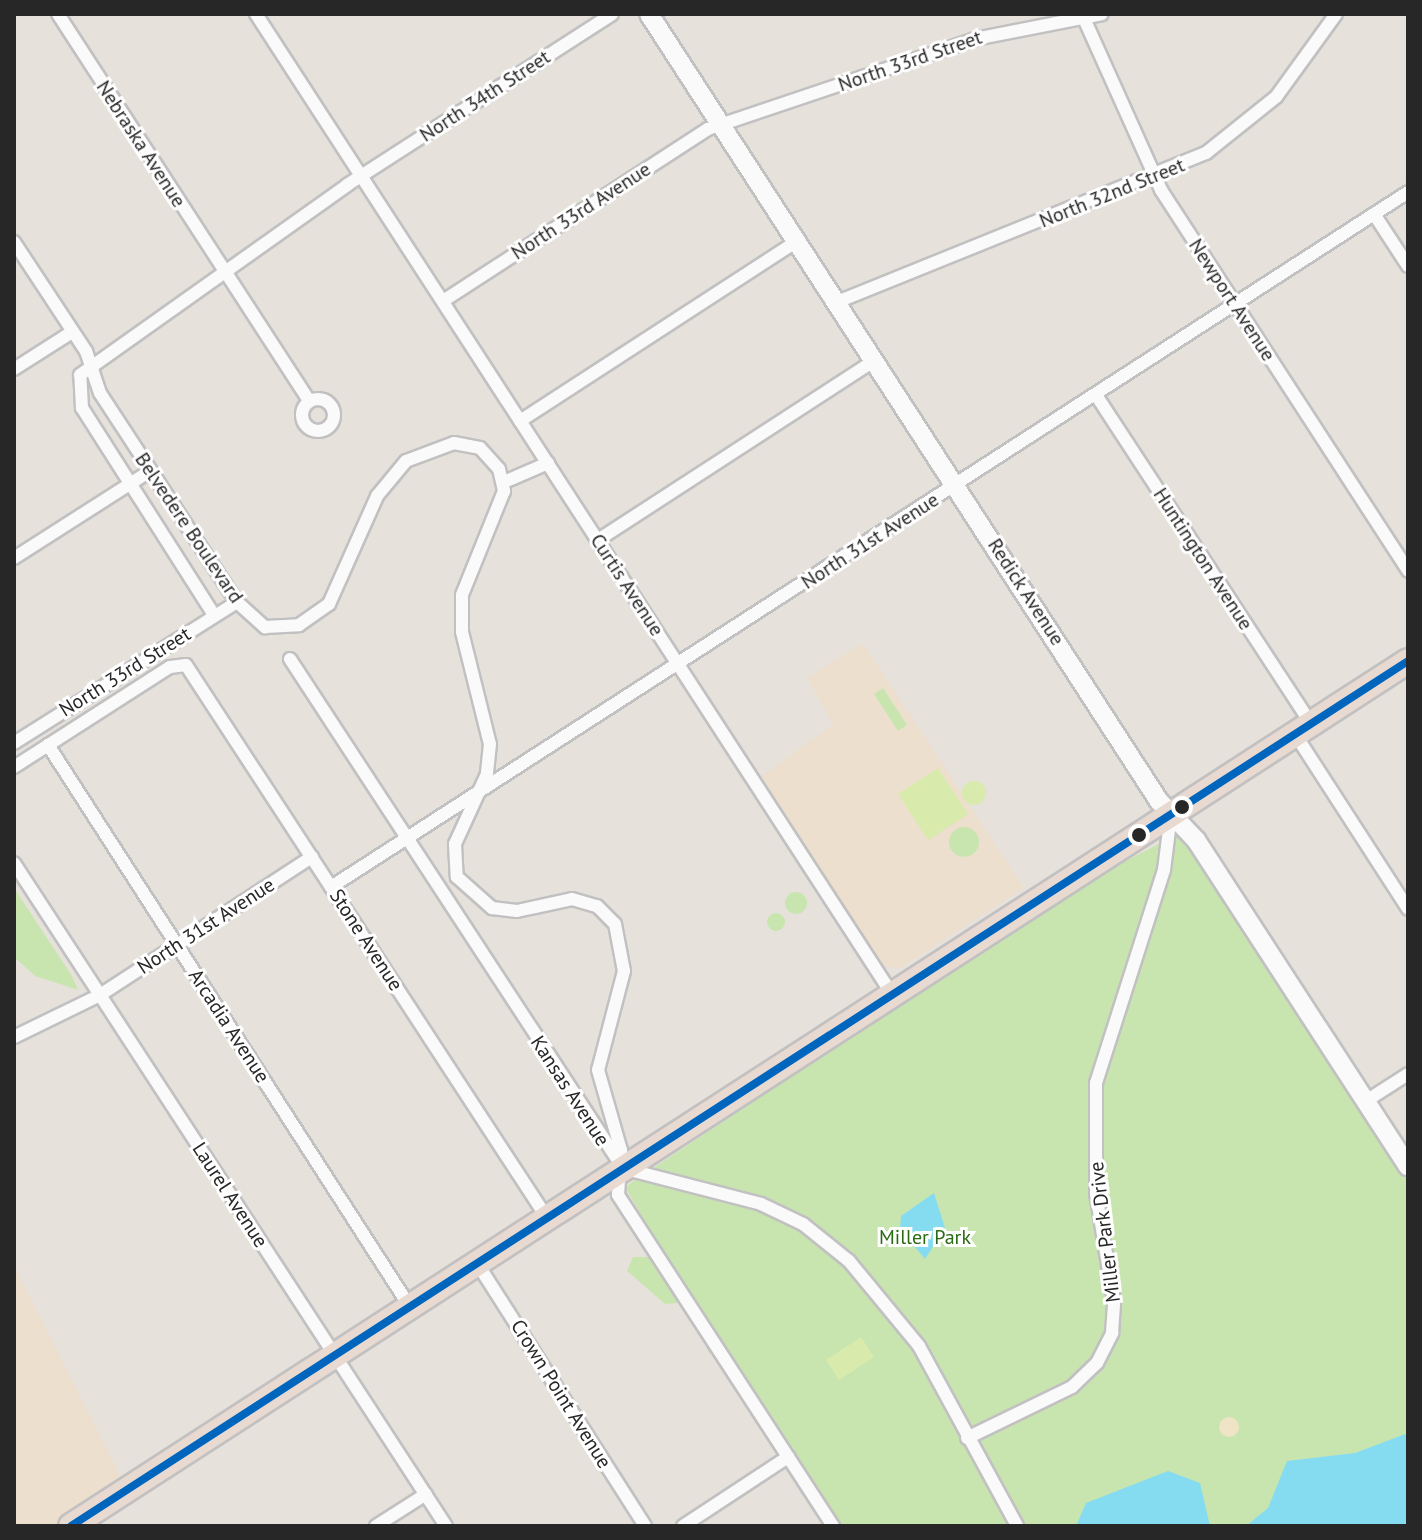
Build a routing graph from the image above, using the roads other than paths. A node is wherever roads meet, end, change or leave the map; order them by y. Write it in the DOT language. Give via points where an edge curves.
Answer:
graph roads {
  1 [pos="58,14"];
  2 [pos="256,14"];
  3 [pos="612,14"];
  4 [pos="649,14"];
  5 [pos="1102,14"];
  6 [pos="1336,14"];
  7 [pos="1083,15"];
  8 [pos="721,125"];
  9 [pos="359,177"];
  10 [pos="1154,177"];
  11 [pos="1408,192"];
  12 [pos="1374,214"];
  13 [pos="797,241"];
  14 [pos="14,242"];
  15 [pos="1408,266"];
  16 [pos="225,274"];
  17 [pos="443,301"];
  18 [pos="837,302"];
  19 [pos="1235,303"];
  20 [pos="72,332"];
  21 [pos="875,360"];
  22 [pos="91,365"];
  23 [pos="14,369"];
  24 [pos="1096,395"];
  25 [pos="308,399"];
  26 [pos="520,421"];
  27 [pos="548,463"];
  28 [pos="150,471"];
  29 [pos="504,482"];
  30 [pos="129,485"];
  31 [pos="957,485"];
  32 [pos="598,540"];
  33 [pos="14,558"];
  34 [pos="1408,571"];
  35 [pos="237,602"];
  36 [pos="214,615"];
  37 [pos="290,659"];
  38 [pos="1408,661"];
  39 [pos="183,663"];
  40 [pos="679,665"];
  41 [pos="1303,729"];
  42 [pos="14,743"];
  43 [pos="48,745"];
  44 [pos="14,767"];
  45 [pos="476,795"];
  46 [pos="1171,814"];
  47 [pos="406,839"];
  48 [pos="312,857"];
  49 [pos="14,863"];
  50 [pos="331,887"];
  51 [pos="1408,909"];
  52 [pos="177,945"];
  53 [pos="892,994"];
  54 [pos="100,995"];
  55 [pos="14,1037"];
  56 [pos="1408,1074"];
  57 [pos="1366,1101"];
  58 [pos="1408,1166"];
  59 [pos="623,1168"];
  60 [pos="547,1218"];
  61 [pos="477,1263"];
  62 [pos="410,1307"];
  63 [pos="335,1355"];
  64 [pos="967,1438"];
  65 [pos="788,1457"];
  66 [pos="426,1494"];
  67 [pos="71,1526"];
  68 [pos="376,1526"];
  69 [pos="446,1526"];
  70 [pos="645,1526"];
  71 [pos="683,1526"];
  72 [pos="833,1526"];
  73 [pos="1017,1526"];
  1 -- 16 [label="street, Nebraska Avenue"];
  2 -- 9 [label="street"];
  3 -- 9 [label="street, North 34th Street"];
  4 -- 8 [label="street, Redick Avenue"];
  5 -- 7 [label="street, North 33rd Street"];
  6 -- 10 [label="street, North 32nd Street" via="1258,114 1206,153"];
  7 -- 8 [label="street, North 33rd Street" via="975,39"];
  7 -- 10 [label="street, Newport Avenue"];
  8 -- 13 [label="street, Redick Avenue"];
  8 -- 17 [label="street, North 33rd Avenue"];
  9 -- 16 [label="street"];
  9 -- 17 [label="street, Curtis Avenue"];
  10 -- 18 [label="street, North 32nd Street"];
  10 -- 19 [label="street, Newport Avenue"];
  11 -- 12 [label="street, North 31st Avenue"];
  12 -- 15 [label="street"];
  12 -- 19 [label="street, North 31st Avenue"];
  13 -- 18 [label="street, Redick Avenue"];
  13 -- 26 [label="street"];
  14 -- 20 [label="street"];
  16 -- 22 [label="street"];
  16 -- 25 [label="street, Nebraska Avenue"];
  17 -- 26 [label="street, Curtis Avenue"];
  18 -- 21 [label="street, Redick Avenue"];
  19 -- 24 [label="street, North 31st Avenue"];
  19 -- 34 [label="street, Newport Avenue"];
  20 -- 22 [label="street"];
  20 -- 23 [label="street"];
  21 -- 31 [label="street, Redick Avenue"];
  21 -- 32 [label="street"];
  22 -- 28 [label="street, Belvedere Boulevard" via="100,393"];
  22 -- 30 [label="street" via="77,386 82,408"];
  24 -- 31 [label="street, North 31st Avenue"];
  24 -- 41 [label="street, Huntington Avenue"];
  26 -- 27 [label="street, Curtis Avenue"];
  27 -- 29 [label="street"];
  27 -- 32 [label="street, Curtis Avenue"];
  28 -- 30 [label="street"];
  28 -- 35 [label="street, Belvedere Boulevard"];
  29 -- 35 [label="street, Belvedere Boulevard" via="480,448 445,443 424,450 377,496 324,609 282,629 255,621"];
  29 -- 45 [label="street" via="462,595 462,632 489,731 489,767"];
  30 -- 33 [label="street"];
  30 -- 36 [label="street"];
  31 -- 40 [label="street, North 31st Avenue"];
  31 -- 46 [label="street, Redick Avenue"];
  32 -- 40 [label="street, Curtis Avenue"];
  35 -- 36 [label="street, North 33rd Street"];
  36 -- 42 [label="street, North 33rd Street"];
  37 -- 47 [label="street, Kansas Avenue"];
  38 -- 41 [label="highway"];
  39 -- 43 [label="street, North 33rd Street"];
  39 -- 48 [label="street, Stone Avenue"];
  40 -- 45 [label="street, North 31st Avenue"];
  40 -- 53 [label="street, Curtis Avenue"];
  41 -- 46 [label="highway"];
  41 -- 51 [label="street, Huntington Avenue"];
  43 -- 44 [label="street, North 33rd Street"];
  43 -- 52 [label="street, Arcadia Avenue"];
  45 -- 47 [label="street, North 31st Avenue"];
  45 -- 59 [label="street" via="453,854 466,891 503,911 584,900 608,914 621,935 624,971 598,1070"];
  46 -- 53 [label="highway"];
  46 -- 57 [label="street, Redick Avenue" via="1196,840"];
  46 -- 64 [label="street, Miller Park Drive" via="1164,870 1101,1055 1095,1134 1115,1311 1107,1345 1064,1392"];
  47 -- 50 [label="street, North 31st Avenue"];
  47 -- 59 [label="street, Kansas Avenue"];
  48 -- 50 [label="street, Stone Avenue"];
  48 -- 52 [label="street, North 31st Avenue"];
  49 -- 54 [label="street, Laurel Avenue"];
  50 -- 60 [label="street, Stone Avenue"];
  52 -- 54 [label="street, North 31st Avenue"];
  52 -- 62 [label="street, Arcadia Avenue"];
  53 -- 59 [label="highway"];
  54 -- 55 [label="street, North 31st Avenue"];
  54 -- 63 [label="street, Laurel Avenue"];
  56 -- 57 [label="street"];
  57 -- 58 [label="street, Redick Avenue"];
  59 -- 60 [label="highway"];
  59 -- 64 [label="street" via="761,1204 817,1234 897,1313"];
  59 -- 65 [label="street, Kansas Avenue" via="620,1198"];
  60 -- 61 [label="highway"];
  61 -- 62 [label="highway"];
  61 -- 70 [label="street, Crown Point Avenue"];
  62 -- 63 [label="highway"];
  63 -- 66 [label="street, Laurel Avenue"];
  63 -- 67 [label="highway"];
  64 -- 73 [label="street"];
  65 -- 71 [label="street"];
  65 -- 72 [label="street, Kansas Avenue"];
  66 -- 68 [label="street"];
  66 -- 69 [label="street, Laurel Avenue"];
}
